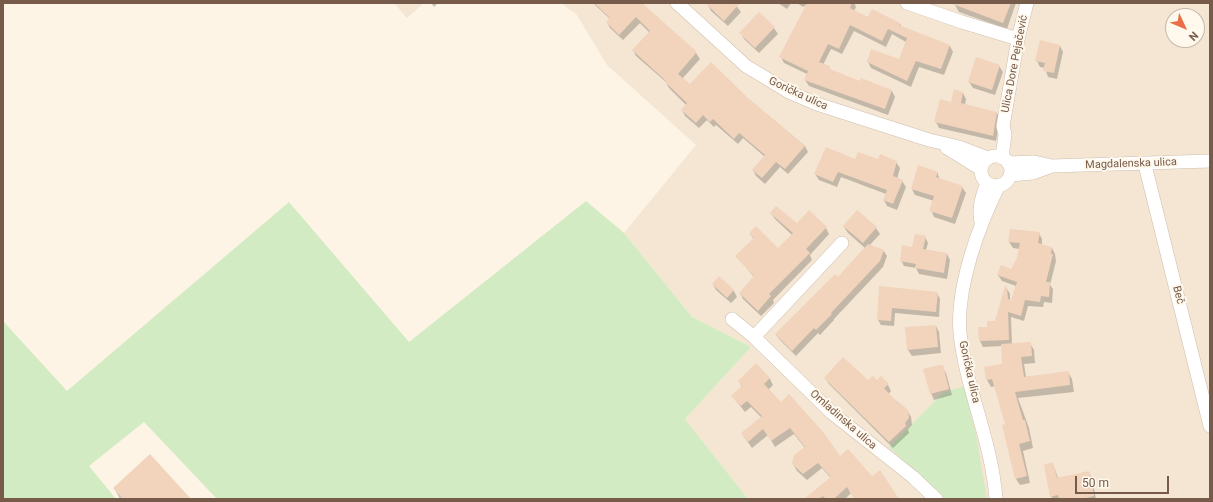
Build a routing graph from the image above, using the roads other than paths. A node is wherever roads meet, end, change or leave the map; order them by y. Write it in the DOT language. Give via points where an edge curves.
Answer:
graph roads {
  1 [pos="678,3"];
  2 [pos="907,3"];
  3 [pos="1027,3"];
  4 [pos="1018,38"];
  5 [pos="1210,162"];
  6 [pos="997,163"];
  7 [pos="1145,165"];
  8 [pos="993,184"];
  9 [pos="842,243"];
  10 [pos="732,319"];
  11 [pos="754,337"];
  12 [pos="1210,426"];
  13 [pos="936,499"];
  14 [pos="996,499"];
  1 -- 6 [label="street, Gorička ulica" via="746,66 789,92 817,104"];
  2 -- 4 [label="street"];
  3 -- 4 [label="street, Ulica Dore Pejačević"];
  4 -- 6 [label="street, Ulica Dore Pejačević" via="1003,126 998,134"];
  5 -- 7 [label="street, Magdalenska ulica"];
  6 -- 7 [label="street, Magdalenska ulica" via="1033,173 1052,166"];
  6 -- 8 [label="street" via="982,176"];
  6 -- 8 [label="street" via="1006,181"];
  7 -- 12 [label="street, Beč"];
  8 -- 14 [label="street, Gorička ulica" via="987,213 981,222 964,287 960,332 989,455"];
  9 -- 11 [label="street"];
  10 -- 11 [label="street, Omladinska ulica"];
  11 -- 13 [label="street, Omladinska ulica" via="832,413 913,477"];
}
